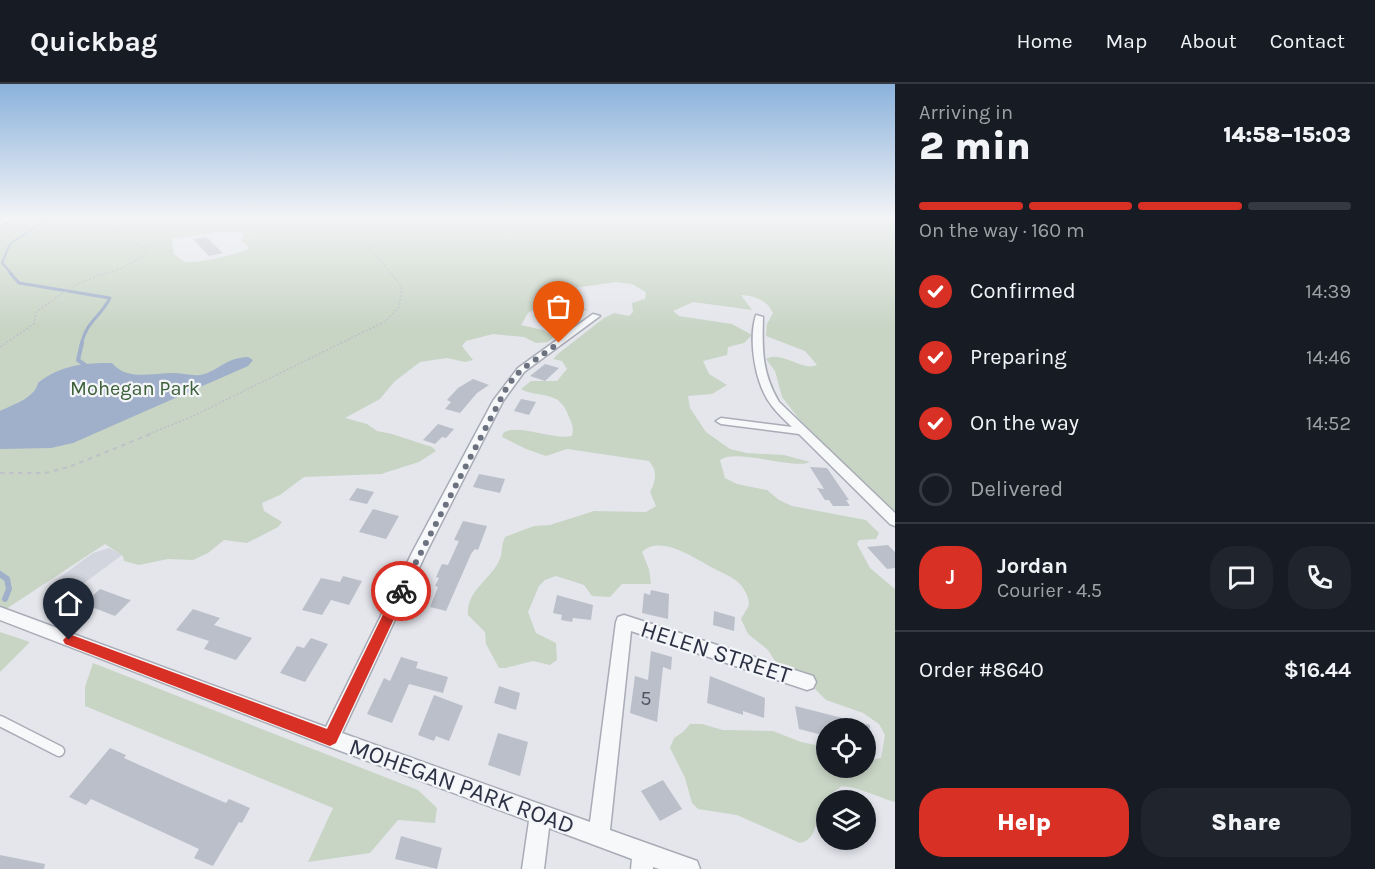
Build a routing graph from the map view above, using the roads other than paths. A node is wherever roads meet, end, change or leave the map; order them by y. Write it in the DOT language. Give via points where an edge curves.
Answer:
graph roads {
  1 [pos="596,316"];
  2 [pos="759,317"];
  3 [pos="721,421"];
  4 [pos="802,431"];
  5 [pos="895,521"];
  6 [pos="0,613"];
  7 [pos="807,682"];
  8 [pos="0,721"];
  9 [pos="330,738"];
  10 [pos="59,751"];
  11 [pos="540,814"];
  12 [pos="599,836"];
  13 [pos="642,861"];
  14 [pos="532,869"];
  15 [pos="689,869"];
  1 -- 9 [label="street" via="521,370 508,385 420,551"];
  2 -- 4 [label="street" via="757,353 767,390 781,412"];
  3 -- 4 [label="street"];
  4 -- 5 [label="street"];
  6 -- 9 [label="street, MOHEGAN PARK ROAD"];
  7 -- 12 [label="street, HELEN STREET" via="624,622"];
  8 -- 10 [label="lane"];
  9 -- 11 [label="street, MOHEGAN PARK ROAD"];
  11 -- 12 [label="street, MOHEGAN PARK ROAD"];
  11 -- 14 [label="street"];
  12 -- 13 [label="street, MOHEGAN PARK ROAD"];
  13 -- 15 [label="street, MOHEGAN PARK ROAD"];
}
